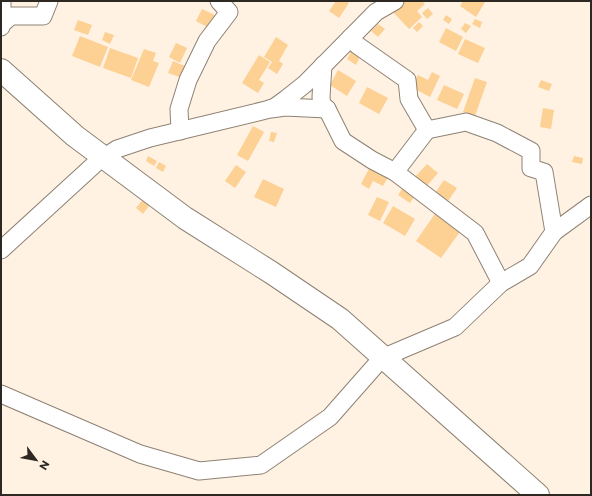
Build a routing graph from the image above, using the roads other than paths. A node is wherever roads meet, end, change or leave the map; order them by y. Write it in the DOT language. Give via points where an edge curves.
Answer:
graph roads {
  1 [pos="2,1"];
  2 [pos="49,1"];
  3 [pos="219,1"];
  4 [pos="395,1"];
  5 [pos="2,26"];
  6 [pos="351,37"];
  7 [pos="323,65"];
  8 [pos="1,70"];
  9 [pos="327,109"];
  10 [pos="266,110"];
  11 [pos="427,130"];
  12 [pos="180,131"];
  13 [pos="104,158"];
  14 [pos="395,172"];
  15 [pos="591,205"];
  16 [pos="554,232"];
  17 [pos="1,250"];
  18 [pos="501,283"];
  19 [pos="382,358"];
  20 [pos="1,394"];
  21 [pos="538,495"];
  1 -- 5 [label="street"];
  2 -- 5 [label="street" via="43,16 11,16"];
  3 -- 12 [label="street" via="229,12 207,41 188,80 179,109"];
  4 -- 6 [label="street" via="376,12"];
  6 -- 7 [label="street"];
  6 -- 11 [label="street" via="358,45 407,80 409,99"];
  7 -- 9 [label="street" via="321,97 322,105"];
  7 -- 10 [label="street" via="286,99"];
  8 -- 13 [label="street" via="75,136"];
  9 -- 10 [label="street" via="285,107"];
  9 -- 14 [label="street" via="343,141"];
  10 -- 12 [label="street"];
  11 -- 14 [label="street"];
  11 -- 16 [label="street" via="466,122 497,133 531,151 531,168 544,172"];
  12 -- 13 [label="street" via="150,138 117,150"];
  13 -- 17 [label="street"];
  13 -- 19 [label="street" via="185,218 340,319"];
  14 -- 18 [label="street" via="475,233"];
  15 -- 16 [label="street"];
  16 -- 18 [label="street" via="530,266"];
  18 -- 19 [label="street" via="455,327"];
  19 -- 20 [label="street" via="330,417 261,465 199,471 140,454"];
  19 -- 21 [label="street"];
}
